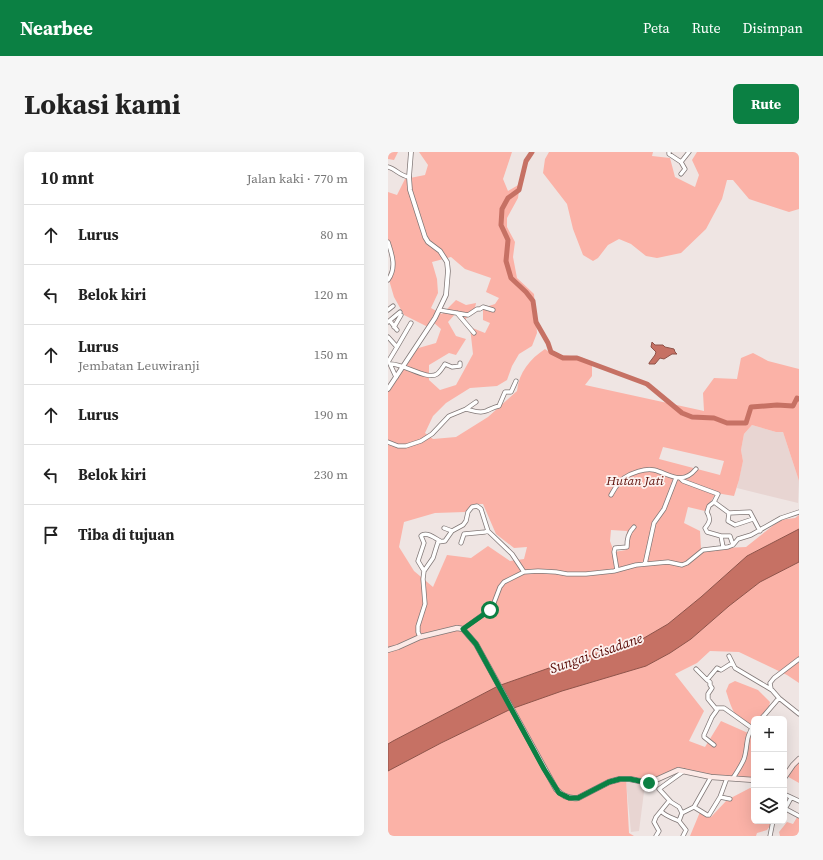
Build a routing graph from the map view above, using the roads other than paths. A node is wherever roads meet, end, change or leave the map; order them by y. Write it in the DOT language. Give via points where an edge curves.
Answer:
graph roads {
  1 [pos="411,152"];
  2 [pos="669,152"];
  3 [pos="689,152"];
  4 [pos="681,162"];
  5 [pos="388,167"];
  6 [pos="681,174"];
  7 [pos="409,177"];
  8 [pos="388,242"];
  9 [pos="388,280"];
  10 [pos="393,306"];
  11 [pos="388,310"];
  12 [pos="439,310"];
  13 [pos="493,310"];
  14 [pos="457,313"];
  15 [pos="389,322"];
  16 [pos="411,323"];
  17 [pos="394,327"];
  18 [pos="397,330"];
  19 [pos="474,333"];
  20 [pos="388,337"];
  21 [pos="397,347"];
  22 [pos="389,363"];
  23 [pos="460,363"];
  24 [pos="403,366"];
  25 [pos="396,377"];
  26 [pos="516,381"];
  27 [pos="388,389"];
  28 [pos="476,402"];
  29 [pos="466,408"];
  30 [pos="388,442"];
  31 [pos="696,469"];
  32 [pos="678,478"];
  33 [pos="611,495"];
  34 [pos="714,502"];
  35 [pos="799,512"];
  36 [pos="729,513"];
  37 [pos="753,519"];
  38 [pos="634,527"];
  39 [pos="444,528"];
  40 [pos="452,531"];
  41 [pos="488,531"];
  42 [pos="760,531"];
  43 [pos="721,536"];
  44 [pos="440,541"];
  45 [pos="461,543"];
  46 [pos="733,545"];
  47 [pos="723,547"];
  48 [pos="645,564"];
  49 [pos="616,570"];
  50 [pos="424,571"];
  51 [pos="524,572"];
  52 [pos="463,629"];
  53 [pos="420,637"];
  54 [pos="388,650"];
  55 [pos="728,656"];
  56 [pos="799,659"];
  57 [pos="732,662"];
  58 [pos="696,669"];
  59 [pos="707,680"];
  60 [pos="772,690"];
  61 [pos="779,698"];
  62 [pos="716,708"];
  63 [pos="799,714"];
  64 [pos="764,716"];
  65 [pos="751,726"];
  66 [pos="751,731"];
  67 [pos="714,745"];
  68 [pos="799,759"];
  69 [pos="684,771"];
  70 [pos="787,773"];
  71 [pos="711,777"];
  72 [pos="727,778"];
  73 [pos="733,778"];
  74 [pos="751,780"];
  75 [pos="787,796"];
  76 [pos="720,797"];
  77 [pos="792,798"];
  78 [pos="730,799"];
  79 [pos="669,801"];
  80 [pos="799,801"];
  81 [pos="787,805"];
  82 [pos="694,807"];
  83 [pos="787,809"];
  84 [pos="661,811"];
  85 [pos="682,813"];
  86 [pos="799,816"];
  87 [pos="679,821"];
  88 [pos="772,824"];
  89 [pos="656,836"];
  90 [pos="683,836"];
  91 [pos="770,836"];
  1 -- 7 [label="street"];
  2 -- 4 [label="street"];
  3 -- 4 [label="street"];
  4 -- 6 [label="street" via="685,169"];
  5 -- 7 [label="street" via="402,176"];
  7 -- 12 [label="street" via="410,190 425,237 440,251 447,262 446,295"];
  8 -- 9 [label="street" via="393,264"];
  10 -- 11 [label="street"];
  12 -- 14 [label="street"];
  12 -- 24 [label="street"];
  13 -- 14 [label="street" via="483,307 468,315"];
  14 -- 19 [label="street"];
  15 -- 17 [label="street"];
  15 -- 17 [label="street" via="400,314"];
  16 -- 21 [label="street"];
  17 -- 18 [label="street"];
  20 -- 21 [label="street"];
  21 -- 22 [label="street"];
  22 -- 24 [label="street"];
  22 -- 25 [label="street"];
  23 -- 24 [label="street" via="460,366 456,367 445,364 433,376"];
  24 -- 25 [label="street"];
  25 -- 27 [label="street"];
  26 -- 29 [label="street" via="511,392 505,392 499,406 484,412"];
  28 -- 29 [label="street"];
  29 -- 30 [label="street" via="449,416 432,434 421,441 406,446"];
  31 -- 32 [label="street" via="689,476"];
  32 -- 33 [label="street" via="646,470 625,477"];
  32 -- 34 [label="street" via="718,494"];
  32 -- 48 [label="street" via="654,523"];
  34 -- 36 [label="street"];
  34 -- 43 [label="street" via="707,512 710,518 705,528 707,532"];
  35 -- 42 [label="street" via="781,518"];
  36 -- 37 [label="street" via="750,512"];
  36 -- 37 [label="street" via="728,521 735,525"];
  37 -- 42 [label="street"];
  38 -- 49 [label="street" via="627,538 627,547 615,548"];
  39 -- 40 [label="street"];
  40 -- 41 [label="street" via="463,525 468,512 477,506 481,509"];
  40 -- 44 [label="street" via="444,541"];
  41 -- 45 [label="street" via="464,534"];
  41 -- 51 [label="street" via="512,554"];
  42 -- 46 [label="street" via="738,539"];
  43 -- 46 [label="street" via="730,536"];
  43 -- 47 [label="street"];
  44 -- 50 [label="street"];
  44 -- 50 [label="street" via="428,535 421,536 424,544 418,560"];
  46 -- 47 [label="street"];
  47 -- 48 [label="street" via="703,550 682,565 668,562"];
  48 -- 49 [label="street"];
  49 -- 51 [label="street" via="586,574"];
  50 -- 53 [label="street" via="425,604 418,626"];
  51 -- 52 [label="street" via="504,582 492,608"];
  52 -- 53 [label="main road" via="457,628"];
  52 -- 69 [label="main road" via="476,644 559,793 569,798 578,798 620,779 649,783 675,771"];
  53 -- 54 [label="main road"];
  55 -- 57 [label="street"];
  56 -- 60 [label="street" via="774,678 770,683"];
  57 -- 59 [label="street" via="721,670 717,668"];
  57 -- 60 [label="street" via="735,668"];
  58 -- 59 [label="street"];
  59 -- 62 [label="street" via="712,688 708,699"];
  60 -- 61 [label="street"];
  61 -- 63 [label="street"];
  61 -- 64 [label="street"];
  62 -- 65 [label="street" via="724,708"];
  62 -- 67 [label="street" via="704,735 704,738"];
  66 -- 73 [label="street" via="744,758"];
  68 -- 70 [label="main road"];
  69 -- 71 [label="main road"];
  69 -- 79 [label="street" via="659,789"];
  71 -- 72 [label="main road"];
  71 -- 82 [label="street"];
  72 -- 73 [label="main road"];
  72 -- 76 [label="street"];
  73 -- 74 [label="main road"];
  75 -- 77 [label="street"];
  76 -- 78 [label="street"];
  76 -- 82 [label="street" via="709,815"];
  77 -- 80 [label="street"];
  77 -- 81 [label="street"];
  79 -- 84 [label="street"];
  79 -- 85 [label="street"];
  82 -- 85 [label="street"];
  83 -- 86 [label="street"];
  84 -- 87 [label="street" via="664,815"];
  84 -- 89 [label="street" via="654,822 658,831"];
  85 -- 87 [label="street"];
  87 -- 90 [label="street" via="686,830"];
  88 -- 91 [label="street"];
}
